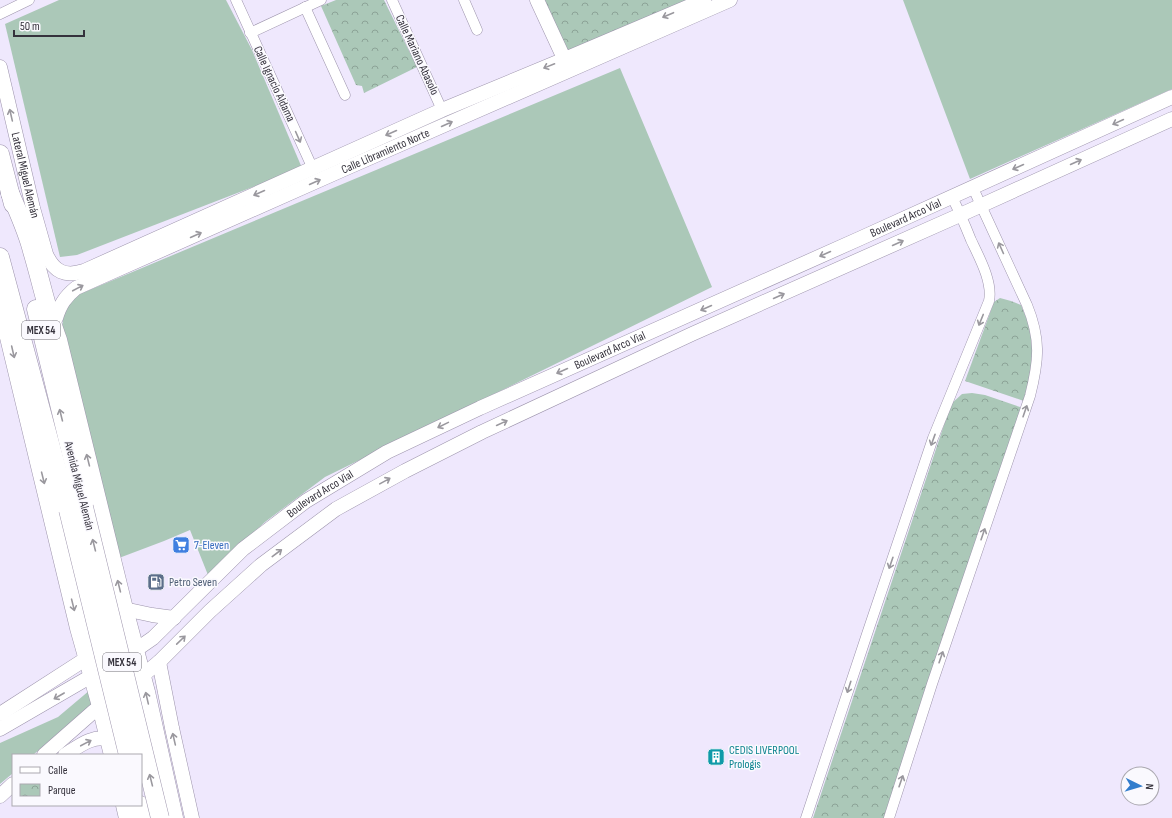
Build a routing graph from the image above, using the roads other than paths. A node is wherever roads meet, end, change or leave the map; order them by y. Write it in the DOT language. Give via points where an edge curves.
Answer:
graph roads {
  1 [pos="29,0"];
  2 [pos="236,0"];
  3 [pos="321,0"];
  4 [pos="392,0"];
  5 [pos="464,0"];
  6 [pos="537,0"];
  7 [pos="704,0"];
  8 [pos="730,0"];
  9 [pos="305,8"];
  10 [pos="0,14"];
  11 [pos="477,30"];
  12 [pos="646,31"];
  13 [pos="250,33"];
  14 [pos="567,65"];
  15 [pos="0,67"];
  16 [pos="345,95"];
  17 [pos="1172,97"];
  18 [pos="442,110"];
  19 [pos="1172,119"];
  20 [pos="414,123"];
  21 [pos="421,136"];
  22 [pos="0,154"];
  23 [pos="313,169"];
  24 [pos="972,188"];
  25 [pos="10,193"];
  26 [pos="952,197"];
  27 [pos="982,205"];
  28 [pos="33,208"];
  29 [pos="960,215"];
  30 [pos="0,257"];
  31 [pos="67,273"];
  32 [pos="0,300"];
  33 [pos="56,318"];
  34 [pos="684,318"];
  35 [pos="692,334"];
  36 [pos="58,340"];
  37 [pos="76,508"];
  38 [pos="124,609"];
  39 [pos="174,618"];
  40 [pos="79,628"];
  41 [pos="136,651"];
  42 [pos="87,658"];
  43 [pos="159,662"];
  44 [pos="92,676"];
  45 [pos="142,676"];
  46 [pos="101,706"];
  47 [pos="0,714"];
  48 [pos="0,729"];
  49 [pos="155,731"];
  50 [pos="111,746"];
  51 [pos="45,754"];
  52 [pos="67,754"];
  53 [pos="128,754"];
  54 [pos="12,785"];
  55 [pos="12,791"];
  56 [pos="0,798"];
  57 [pos="125,806"];
  58 [pos="140,806"];
  59 [pos="128,818"];
  60 [pos="143,818"];
  61 [pos="160,818"];
  62 [pos="174,818"];
  63 [pos="192,818"];
  64 [pos="806,818"];
  65 [pos="889,818"];
  1 -- 10 [label="street"];
  2 -- 13 [label="street, Calle Ignacio Aldama"];
  3 -- 9 [label="street"];
  4 -- 18 [label="street, Calle Mariano Abasolo"];
  5 -- 11 [label="street"];
  6 -- 14 [label="street"];
  7 -- 12 [label="street, Calle Libramiento Norte, one-way"];
  8 -- 12 [label="street, Calle Libramiento Norte"];
  9 -- 13 [label="street"];
  9 -- 16 [label="street"];
  12 -- 14 [label="street, Calle Libramiento Norte"];
  13 -- 23 [label="street, Calle Ignacio Aldama, one-way"];
  14 -- 18 [label="street, Calle Libramiento Norte, one-way"];
  21 -- 14 [label="street, Calle Libramiento Norte, one-way"];
  28 -- 15 [label="street, Lateral Miguel Alemán, one-way"];
  17 -- 24 [label="street, Boulevard Arco Vial, one-way"];
  18 -- 20 [label="street, Calle Libramiento Norte"];
  27 -- 19 [label="street, Boulevard Arco Vial, one-way"];
  20 -- 21 [label="street"];
  20 -- 23 [label="street, Calle Libramiento Norte, one-way"];
  33 -- 21 [label="street, Calle Libramiento Norte, one-way" via="63,300 76,288"];
  22 -- 25 [label="highway, Avenida Miguel Alemán / MEX 54"];
  23 -- 31 [label="street, Calle Libramiento Norte, one-way" via="84,272"];
  24 -- 26 [label="street, Boulevard Arco Vial"];
  24 -- 27 [label="street"];
  25 -- 36 [label="highway" via="32,250 50,320"];
  37 -- 25 [label="highway, Avenida Miguel Alemán / MEX 54, one-way" via="47,356"];
  26 -- 29 [label="street"];
  26 -- 34 [label="street, Boulevard Arco Vial, one-way"];
  27 -- 29 [label="street, Boulevard Arco Vial"];
  65 -- 27 [label="street, one-way" via="1036,374 1038,353 1034,321"];
  28 -- 31 [label="street, Lateral Miguel Alemán" via="49,261 56,269"];
  28 -- 33 [label="street"];
  35 -- 29 [label="street, Boulevard Arco Vial, one-way"];
  29 -- 64 [label="street, one-way" via="982,264 988,283 989,301 933,438"];
  30 -- 37 [label="highway, Avenida Miguel Alemán / MEX 54"];
  32 -- 40 [label="highway, one-way"];
  33 -- 36 [label="street"];
  34 -- 35 [label="street"];
  34 -- 39 [label="street, Boulevard Arco Vial, one-way" via="387,452 306,501 243,549"];
  43 -- 35 [label="street, Boulevard Arco Vial, one-way" via="210,611 262,565 336,509 482,432"];
  38 -- 36 [label="highway, one-way"];
  37 -- 53 [label="highway, Avenida Miguel Alemán / MEX 54, bridge"];
  61 -- 37 [label="highway, Avenida Miguel Alemán / MEX 54, one-way, bridge"];
  38 -- 39 [label="street"];
  38 -- 40 [label="highway" via="106,625 90,629"];
  38 -- 41 [label="highway"];
  39 -- 41 [label="street, Boulevard Arco Vial"];
  40 -- 42 [label="highway"];
  41 -- 44 [label="street, Boulevard Arco Vial"];
  41 -- 45 [label="highway"];
  42 -- 44 [label="highway"];
  42 -- 47 [label="street"];
  43 -- 45 [label="street, Boulevard Arco Vial"];
  63 -- 43 [label="street, one-way"];
  44 -- 46 [label="highway"];
  44 -- 48 [label="street, Boulevard Arco Vial, one-way"];
  45 -- 46 [label="street, Boulevard Arco Vial"];
  49 -- 45 [label="highway, one-way"];
  46 -- 50 [label="highway"];
  46 -- 51 [label="street, Boulevard Arco Vial"];
  49 -- 50 [label="highway" via="150,722 142,716 127,714 117,719 113,726"];
  49 -- 62 [label="highway"];
  52 -- 50 [label="street, one-way" via="94,738 102,737"];
  54 -- 56 [label="street"];
  55 -- 56 [label="street"];
  57 -- 59 [label="highway"];
  58 -- 60 [label="highway"];
}
